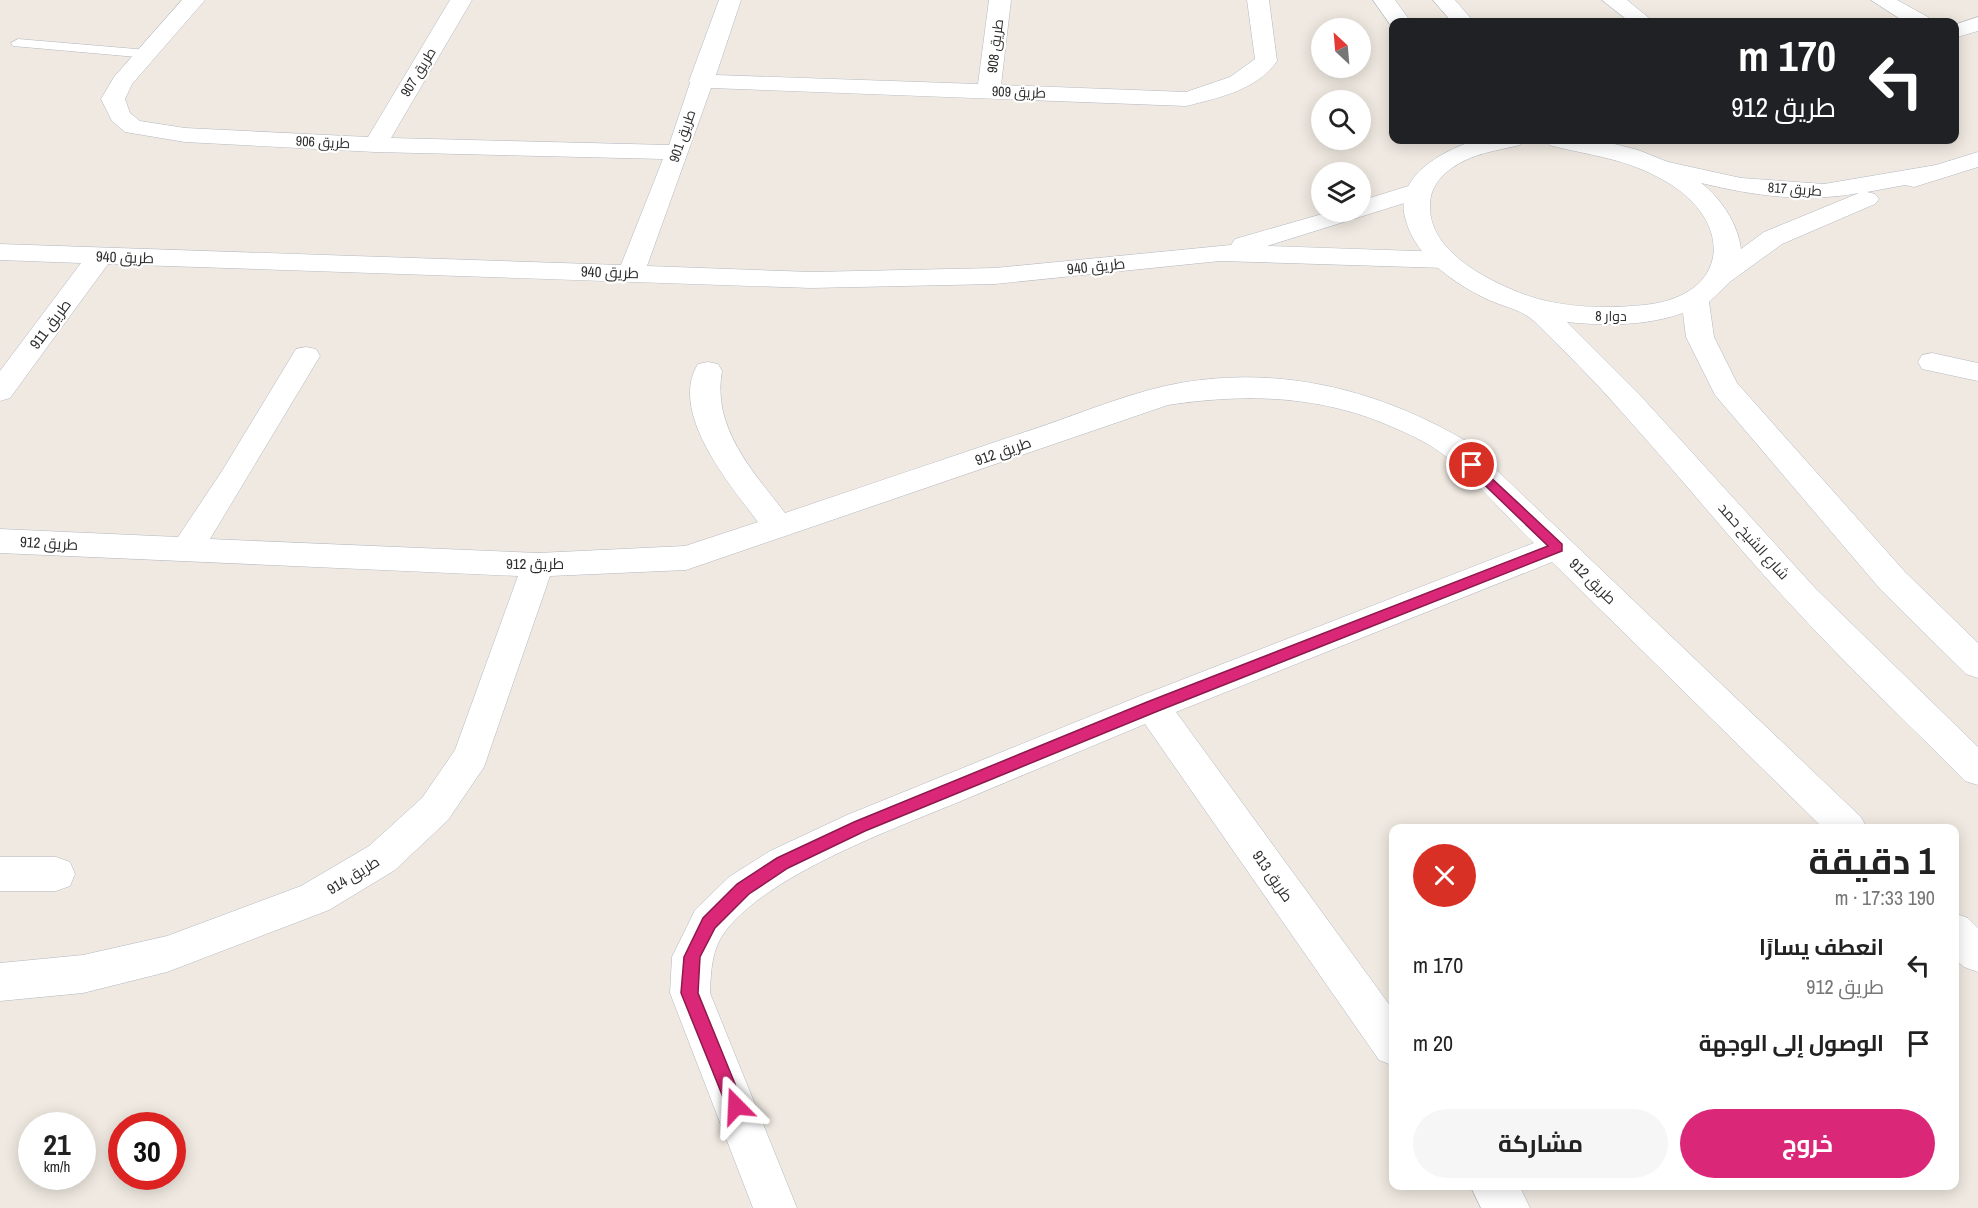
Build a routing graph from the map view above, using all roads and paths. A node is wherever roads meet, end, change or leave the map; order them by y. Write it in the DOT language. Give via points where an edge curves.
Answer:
graph roads {
  1 [pos="194,0"];
  2 [pos="461,0"];
  3 [pos="730,0"];
  4 [pos="1000,0"];
  5 [pos="1257,0"];
  6 [pos="1384,0"];
  7 [pos="1444,0"];
  8 [pos="1613,0"];
  9 [pos="1882,0"];
  10 [pos="1397,18"];
  11 [pos="1460,18"];
  12 [pos="1638,18"];
  13 [pos="1913,18"];
  14 [pos="1978,24"];
  15 [pos="1959,30"];
  16 [pos="18,43"];
  17 [pos="148,54"];
  18 [pos="700,81"];
  19 [pos="989,91"];
  20 [pos="1438,144"];
  21 [pos="1484,144"];
  22 [pos="1594,144"];
  23 [pos="375,145"];
  24 [pos="678,152"];
  25 [pos="1978,159"];
  26 [pos="1655,165"];
  27 [pos="1935,172"];
  28 [pos="1424,182"];
  29 [pos="1371,204"];
  30 [pos="1321,222"];
  31 [pos="0,252"];
  32 [pos="1220,253"];
  33 [pos="100,256"];
  34 [pos="1445,260"];
  35 [pos="632,272"];
  36 [pos="1722,275"];
  37 [pos="1695,299"];
  38 [pos="1536,307"];
  39 [pos="306,356"];
  40 [pos="1932,362"];
  41 [pos="708,371"];
  42 [pos="1978,372"];
  43 [pos="0,391"];
  44 [pos="778,526"];
  45 [pos="0,541"];
  46 [pos="1557,547"];
  47 [pos="187,549"];
  48 [pos="538,565"];
  49 [pos="1978,664"];
  50 [pos="1152,706"];
  51 [pos="1978,770"];
  52 [pos="1844,824"];
  53 [pos="0,874"];
  54 [pos="56,874"];
  55 [pos="1959,936"];
  56 [pos="1978,954"];
  57 [pos="0,982"];
  58 [pos="1389,1039"];
  59 [pos="1495,1190"];
  60 [pos="775,1208"];
  61 [pos="1508,1208"];
  1 -- 17 [label="street, طريق 906"];
  2 -- 23 [label="street, طريق 907"];
  3 -- 18 [label="street, طريق 901"];
  4 -- 19 [label="street, طريق 908"];
  5 -- 19 [label="street, طريق 909" via="1266,61 1248,78 1224,89 1186,99"];
  6 -- 10 [label="street"];
  7 -- 11 [label="street"];
  8 -- 12 [label="street"];
  9 -- 13 [label="street"];
  14 -- 15 [label="street"];
  16 -- 17 [label="lane"];
  17 -- 23 [label="street, طريق 906" via="122,82 113,99 120,116 133,127 185,135"];
  18 -- 19 [label="street, طريق 909"];
  18 -- 24 [label="street, طريق 901"];
  20 -- 28 [label="street"];
  21 -- 28 [label="street" via="1456,153"];
  22 -- 26 [label="street"];
  23 -- 24 [label="street, طريق 906"];
  24 -- 35 [label="street, طريق 901"];
  25 -- 27 [label="street, طريق 817"];
  26 -- 27 [label="street, طريق 817" via="1741,185 1824,192"];
  26 -- 36 [label="street" via="1693,189 1719,217 1729,247"];
  27 -- 36 [label="street, طريق 817" via="1773,238"];
  28 -- 29 [label="street"];
  28 -- 34 [label="street, دوار 8" via="1417,213 1426,237"];
  30 -- 32 [label="street, طريق 940"];
  31 -- 33 [label="street, طريق 940"];
  32 -- 34 [label="street, طريق 940"];
  32 -- 35 [label="street, طريق 940" via="995,276 811,280"];
  33 -- 35 [label="street, طريق 940"];
  33 -- 43 [label="street, طريق 911"];
  34 -- 38 [label="street, دوار 8" via="1484,287"];
  36 -- 37 [label="street, دوار 8"];
  37 -- 38 [label="street, دوار 8" via="1663,311 1624,317 1580,316"];
  37 -- 49 [label="street" via="1700,337 1725,388 1893,581"];
  38 -- 51 [label="street, شارع الشيخ حمد" via="1629,401 1804,598"];
  39 -- 47 [label="street"];
  40 -- 42 [label="street"];
  41 -- 44 [label="street" via="703,385 709,424 740,476"];
  44 -- 46 [label="street, طريق 912" via="1165,396 1205,388 1292,388 1365,403 1425,429 1455,448"];
  44 -- 48 [label="street, طريق 912" via="686,558"];
  45 -- 47 [label="street, طريق 912"];
  46 -- 50 [label="street"];
  46 -- 52 [label="street, طريق 912"];
  47 -- 48 [label="street, طريق 912"];
  48 -- 57 [label="street, طريق 914" via="471,756 435,809 382,858 315,898 167,954 82,974"];
  50 -- 58 [label="street, طريق 913"];
  50 -- 60 [label="street" via="860,826 783,863 743,889 709,923 692,957 690,993"];
  53 -- 54 [label="street"];
  55 -- 56 [label="street"];
  59 -- 61 [label="street"];
}
